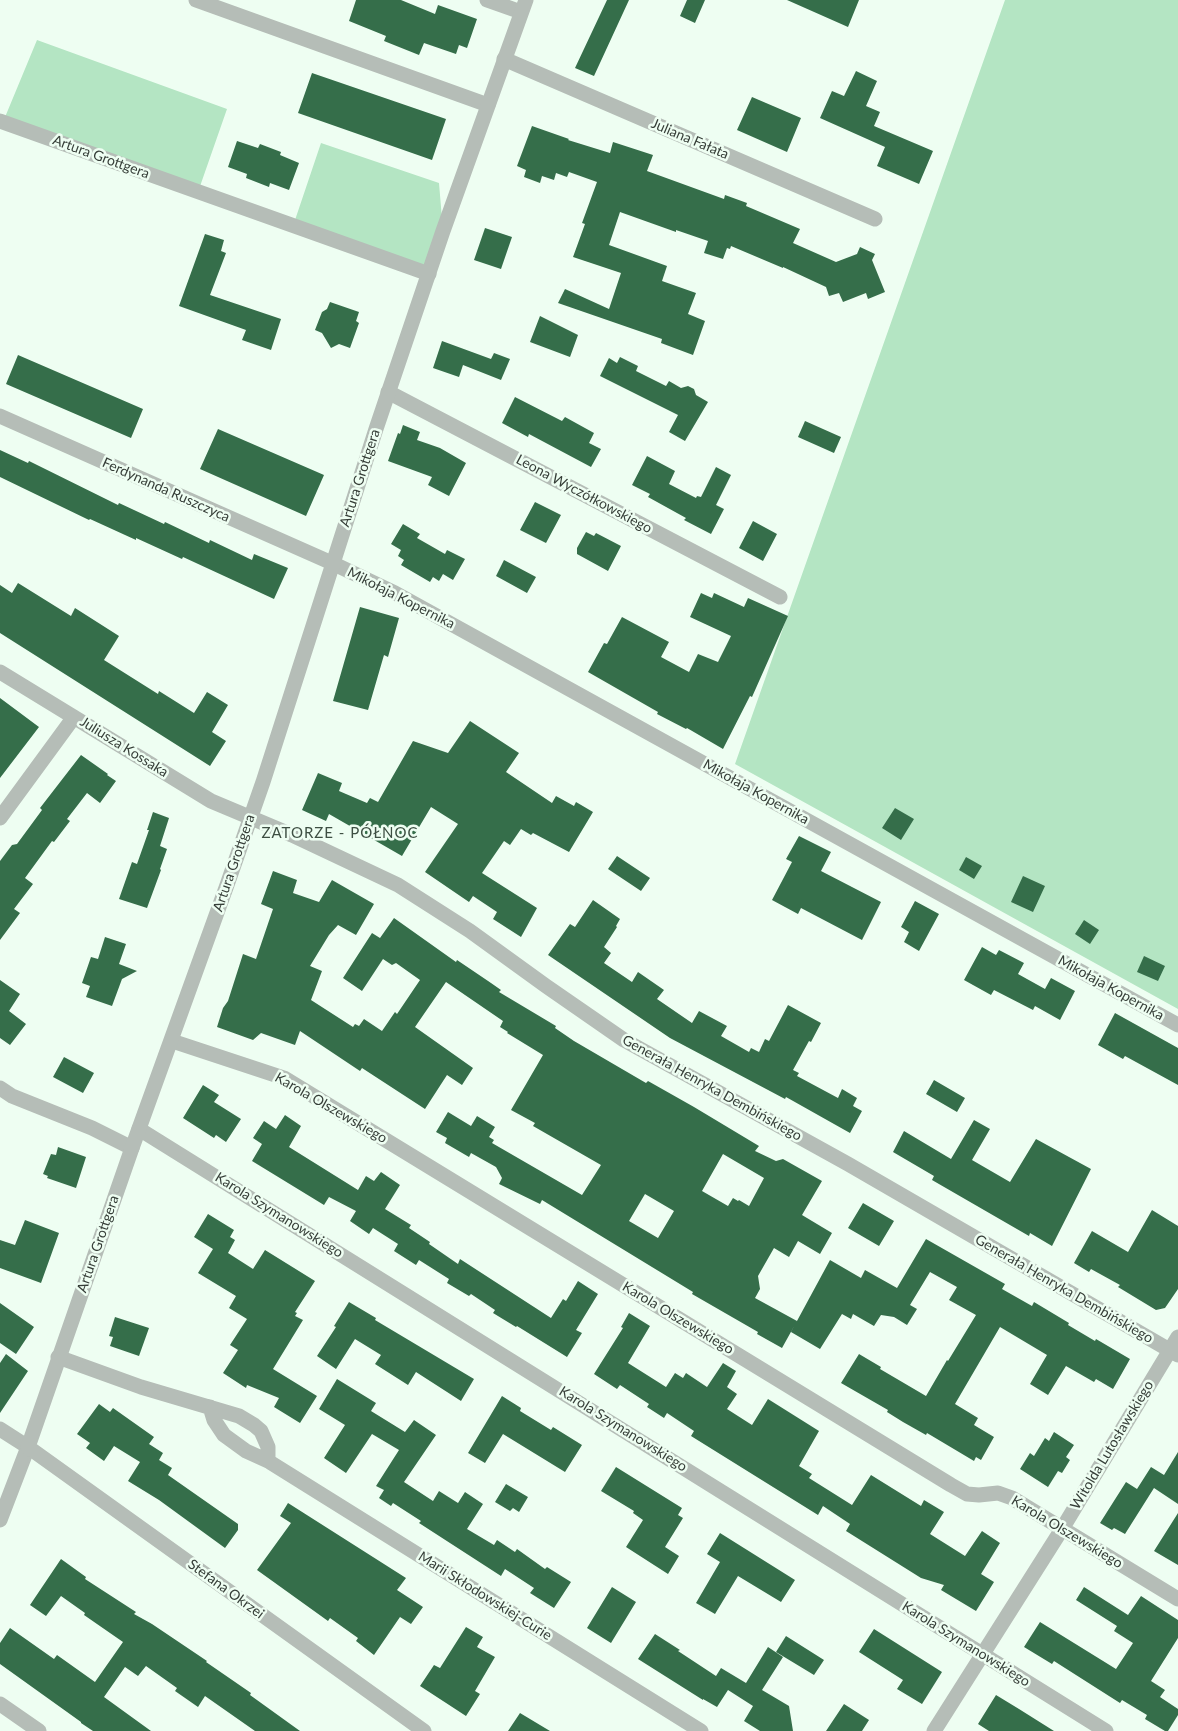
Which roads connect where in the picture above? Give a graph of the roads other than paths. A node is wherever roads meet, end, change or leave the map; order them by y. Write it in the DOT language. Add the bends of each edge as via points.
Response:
graph roads {
  1 [pos="196,0"];
  2 [pos="487,0"];
  3 [pos="524,6"];
  4 [pos="504,59"];
  5 [pos="488,105"];
  6 [pos="0,121"];
  7 [pos="875,219"];
  8 [pos="429,274"];
  9 [pos="388,392"];
  10 [pos="0,416"];
  11 [pos="332,563"];
  12 [pos="780,597"];
  13 [pos="0,672"];
  14 [pos="74,717"];
  15 [pos="0,818"];
  16 [pos="250,818"];
  17 [pos="1178,1025"];
  18 [pos="172,1040"];
  19 [pos="0,1088"];
  20 [pos="139,1129"];
  21 [pos="132,1148"];
  22 [pos="1178,1337"];
  23 [pos="1174,1353"];
  24 [pos="58,1358"];
  25 [pos="210,1406"];
  26 [pos="0,1429"];
  27 [pos="28,1447"];
  28 [pos="268,1461"];
  29 [pos="0,1520"];
  30 [pos="1062,1528"];
  31 [pos="1178,1599"];
  32 [pos="982,1654"];
  33 [pos="0,1704"];
  34 [pos="39,1731"];
  35 [pos="424,1731"];
  36 [pos="701,1731"];
  37 [pos="934,1731"];
  38 [pos="1106,1731"];
  1 -- 5 [label="street"];
  2 -- 3 [label="street, Artura Grottgera"];
  3 -- 4 [label="street, Artura Grottgera"];
  4 -- 5 [label="street, Artura Grottgera"];
  4 -- 7 [label="street, Juliana Fałata"];
  5 -- 8 [label="street, Artura Grottgera"];
  6 -- 8 [label="street, Artura Grottgera"];
  8 -- 9 [label="street, Artura Grottgera"];
  9 -- 11 [label="street, Artura Grottgera"];
  9 -- 12 [label="street, Leona Wyczółkowskiego"];
  10 -- 11 [label="street, Ferdynanda Ruszczyca"];
  11 -- 16 [label="street, Artura Grottgera"];
  11 -- 17 [label="street, Mikołaja Kopernika" via="395,593"];
  13 -- 14 [label="street, Juliusza Kossaka"];
  14 -- 15 [label="street"];
  14 -- 16 [label="street, Juliusza Kossaka" via="211,801"];
  16 -- 18 [label="street, Artura Grottgera"];
  16 -- 23 [label="street, Generała Henryka Dembińskiego" via="398,886 470,931 624,1040 848,1164"];
  18 -- 20 [label="street, Artura Grottgera"];
  18 -- 30 [label="street, Karola Olszewskiego" via="284,1078 951,1485 967,1494 979,1496 998,1492"];
  19 -- 21 [label="street"];
  20 -- 21 [label="street, Artura Grottgera"];
  20 -- 32 [label="street, Karola Szymanowskiego"];
  21 -- 24 [label="street, Artura Grottgera"];
  22 -- 23 [label="street, Witolda Lutosławskiego"];
  23 -- 30 [label="street, Witolda Lutosławskiego"];
  24 -- 25 [label="street" via="141,1387"];
  24 -- 27 [label="street, Artura Grottgera"];
  25 -- 28 [label="street, Marii Skłodowskiej-Curie" via="224,1435 246,1451"];
  25 -- 28 [label="street" via="254,1425 265,1438"];
  26 -- 27 [label="street, Stefana Okrzei"];
  27 -- 29 [label="street, Artura Grottgera"];
  27 -- 35 [label="street, Stefana Okrzei"];
  28 -- 36 [label="street, Marii Skłodowskiej-Curie"];
  30 -- 31 [label="street, Karola Olszewskiego"];
  30 -- 32 [label="street, Witolda Lutosławskiego"];
  32 -- 37 [label="street, Witolda Lutosławskiego"];
  32 -- 38 [label="street, Karola Szymanowskiego"];
  33 -- 34 [label="street"];
}
